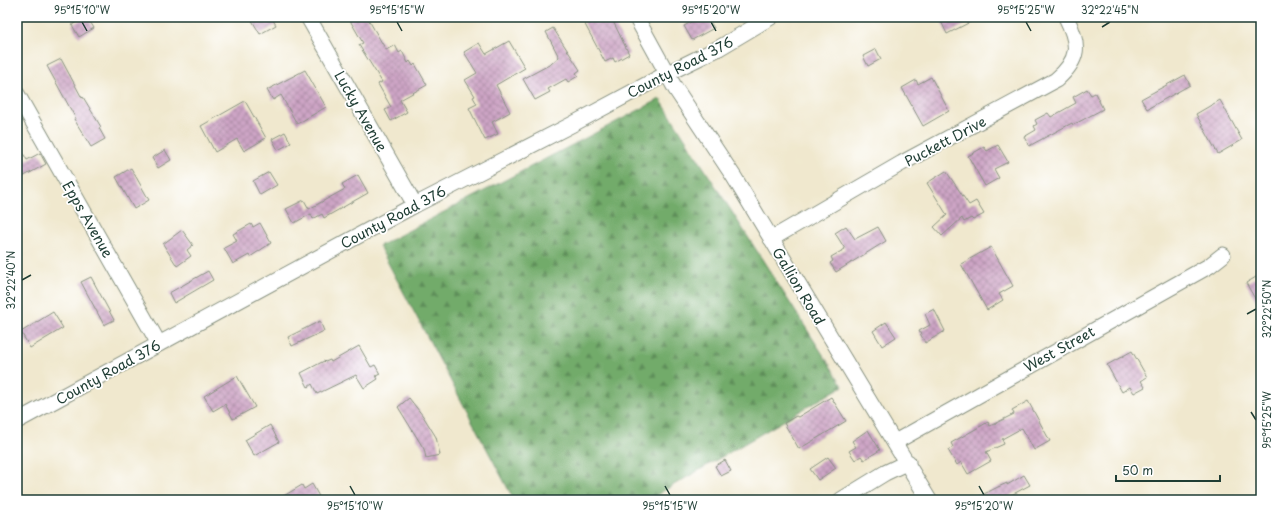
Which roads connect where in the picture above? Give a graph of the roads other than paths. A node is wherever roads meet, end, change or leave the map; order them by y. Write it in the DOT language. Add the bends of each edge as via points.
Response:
graph roads {
  1 [pos="308,17"];
  2 [pos="636,17"];
  3 [pos="770,17"];
  4 [pos="1066,17"];
  5 [pos="668,73"];
  6 [pos="17,94"];
  7 [pos="415,205"];
  8 [pos="771,239"];
  9 [pos="1223,256"];
  10 [pos="159,344"];
  11 [pos="17,421"];
  12 [pos="895,442"];
  13 [pos="908,462"];
  14 [pos="841,500"];
  15 [pos="929,500"];
  1 -- 7 [label="street, Lucky Avenue"];
  2 -- 5 [label="street, Gallion Road"];
  3 -- 5 [label="street, County Road 376" via="720,48"];
  4 -- 8 [label="street, Puckett Drive" via="1074,32 1077,48 1072,64 1056,80 902,163"];
  5 -- 7 [label="street, County Road 376"];
  5 -- 8 [label="street, Gallion Road"];
  6 -- 10 [label="street, Epps Avenue"];
  7 -- 10 [label="street, County Road 376"];
  8 -- 12 [label="street, Gallion Road"];
  9 -- 12 [label="street, West Street"];
  10 -- 11 [label="street, County Road 376"];
  12 -- 13 [label="street, Gallion Road"];
  13 -- 14 [label="street"];
  13 -- 15 [label="street, Gallion Road"];
}
